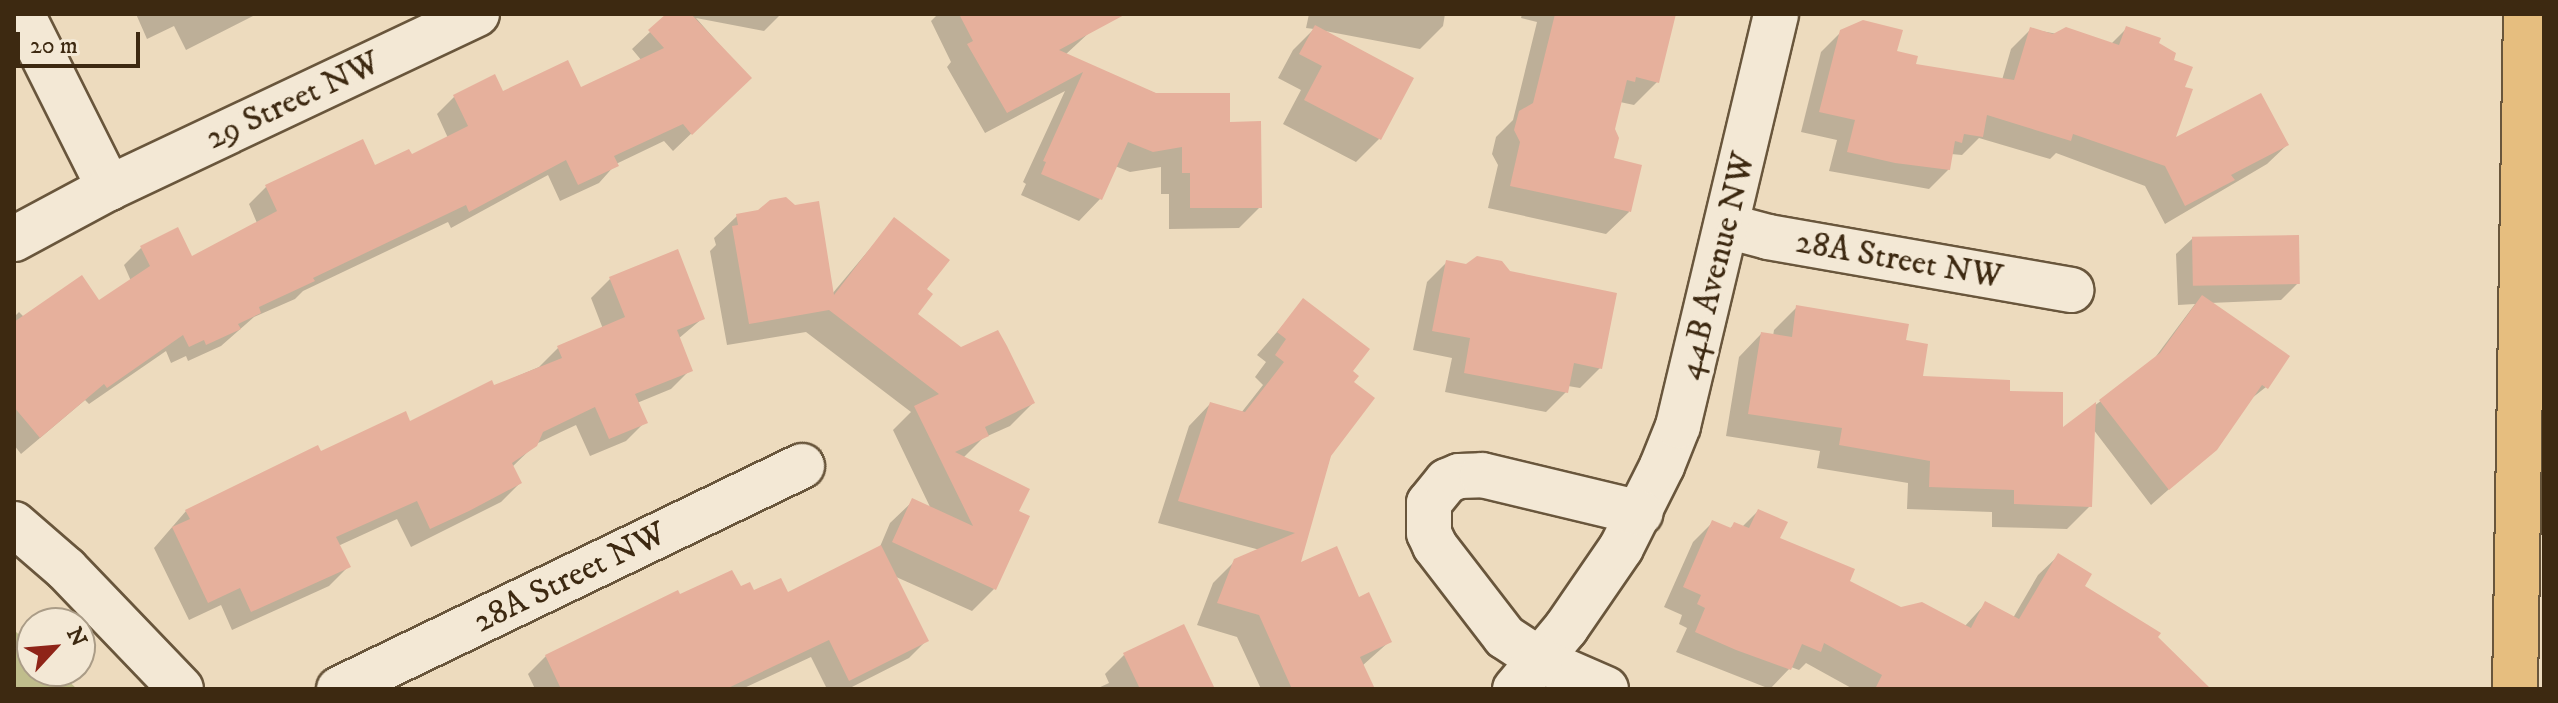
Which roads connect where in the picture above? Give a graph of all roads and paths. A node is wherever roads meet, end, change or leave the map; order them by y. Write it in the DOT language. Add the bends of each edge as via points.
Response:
graph roads {
  1 [pos="22,14"];
  2 [pos="477,14"];
  3 [pos="1776,14"];
  4 [pos="2526,14"];
  5 [pos="109,188"];
  6 [pos="1727,226"];
  7 [pos="14,239"];
  8 [pos="2071,290"];
  9 [pos="802,466"];
  10 [pos="1640,513"];
  11 [pos="14,524"];
  12 [pos="1527,674"];
  13 [pos="181,689"];
  14 [pos="339,689"];
  15 [pos="1606,689"];
  16 [pos="2515,689"];
  1 -- 5 [label="street"];
  2 -- 5 [label="street, 29 Street NW"];
  3 -- 6 [label="street, 44B Avenue NW"];
  4 -- 16 [label="highway"];
  5 -- 7 [label="street, 29 Street NW"];
  6 -- 8 [label="street, 28A Street NW"];
  6 -- 10 [label="street, 44B Avenue NW" via="1678,426"];
  9 -- 14 [label="street, 28A Street NW"];
  10 -- 12 [label="street, 44B Avenue NW" via="1573,618"];
  10 -- 12 [label="street" via="1482,475 1459,476 1435,492 1427,520 1435,546"];
  11 -- 13 [label="street" via="66,569"];
  12 -- 15 [label="street"];
}
